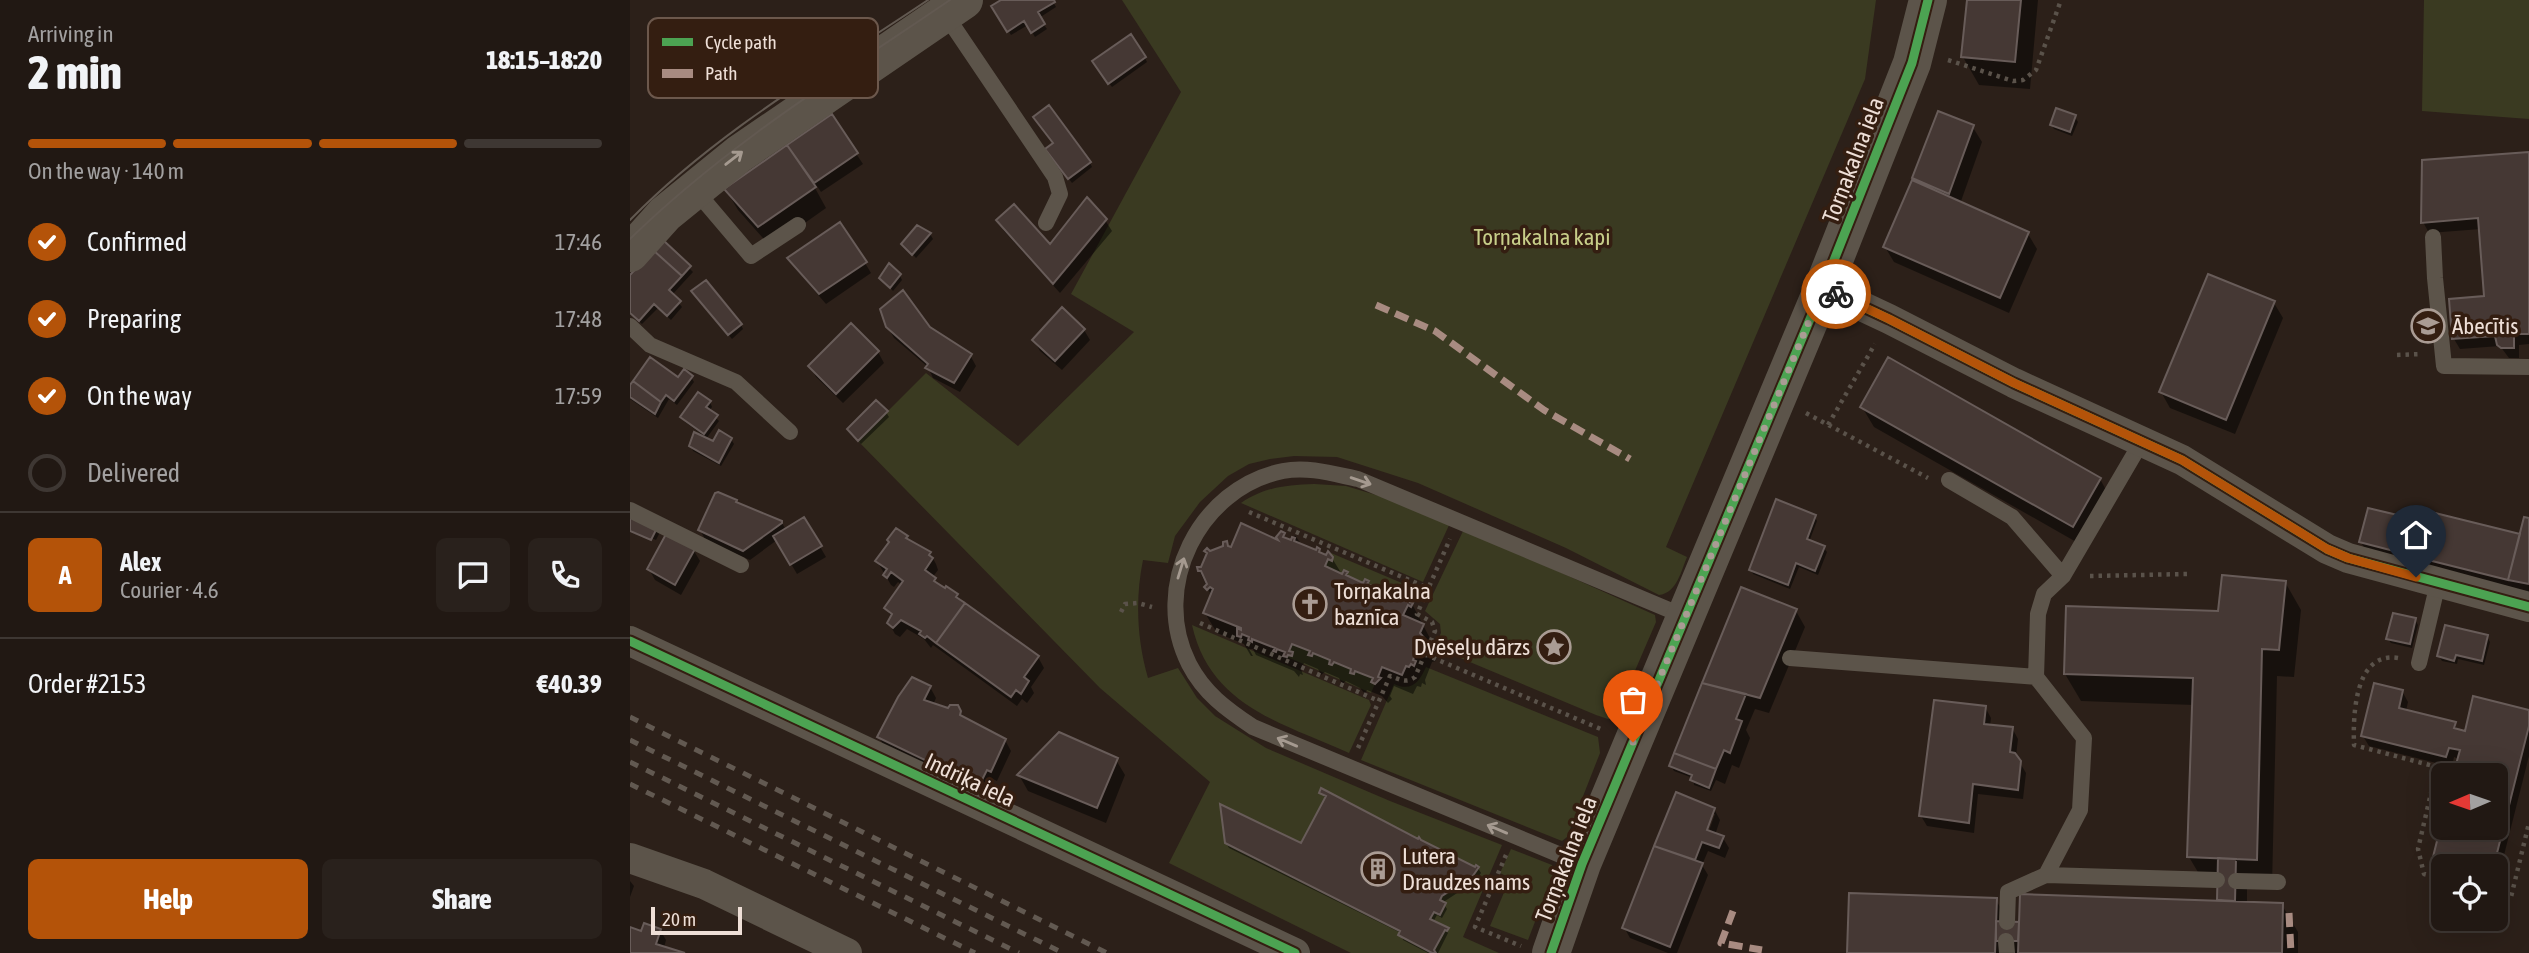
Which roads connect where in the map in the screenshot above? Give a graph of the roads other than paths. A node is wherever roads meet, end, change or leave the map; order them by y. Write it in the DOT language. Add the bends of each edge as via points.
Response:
graph roads {
  1 [pos="1928,0"];
  2 [pos="954,7"];
  3 [pos="878,59"];
  4 [pos="821,98"];
  5 [pos="695,190"];
  6 [pos="1046,223"];
  7 [pos="798,225"];
  8 [pos="2433,237"];
  9 [pos="630,253"];
  10 [pos="1823,288"];
  11 [pos="630,326"];
  12 [pos="2529,367"];
  13 [pos="790,432"];
  14 [pos="2143,441"];
  15 [pos="1949,480"];
  16 [pos="630,510"];
  17 [pos="741,565"];
  18 [pos="2063,576"];
  19 [pos="2438,583"];
  20 [pos="2529,607"];
  21 [pos="1686,617"];
  22 [pos="630,640"];
  23 [pos="1790,658"];
  24 [pos="2419,663"];
  25 [pos="2036,677"];
  26 [pos="630,858"];
  27 [pos="1582,864"];
  28 [pos="2046,875"];
  29 [pos="2217,880"];
  30 [pos="2236,881"];
  31 [pos="2278,882"];
  32 [pos="2007,922"];
  33 [pos="1541,951"];
  34 [pos="847,953"];
  35 [pos="1295,953"];
  1 -- 10 [label="street, Torņakalna iela" via="1912,63"];
  3 -- 2 [label="street, one-way"];
  2 -- 6 [label="lane" via="1055,177 1060,194"];
  5 -- 4 [label="street, one-way"];
  5 -- 7 [label="lane" via="751,256"];
  5 -- 9 [label="street" via="665,214"];
  8 -- 12 [label="lane" via="2444,366"];
  10 -- 14 [label="street"];
  10 -- 21 [label="street, Torņakalna iela"];
  11 -- 13 [label="lane" via="650,345 736,382"];
  14 -- 18 [label="lane"];
  14 -- 19 [label="street" via="2327,549"];
  15 -- 18 [label="lane" via="2012,517"];
  16 -- 17 [label="lane"];
  18 -- 25 [label="lane" via="2044,594 2038,614"];
  19 -- 20 [label="street"];
  19 -- 24 [label="lane"];
  21 -- 27 [label="street, Torņakalna iela"];
  27 -- 21 [label="lane, one-way" via="1252,727 1223,708 1189,663 1176,628 1178,572 1188,548 1221,501 1259,478 1285,471 1320,471 1358,479"];
  22 -- 35 [label="street, Indriķa iela"];
  23 -- 25 [label="lane"];
  25 -- 28 [label="lane" via="2084,738 2080,810"];
  26 -- 34 [label="street" via="704,884"];
  27 -- 33 [label="street, Torņakalna iela"];
  28 -- 29 [label="lane"];
  28 -- 32 [label="lane" via="2008,892"];
  30 -- 31 [label="lane"];
}
